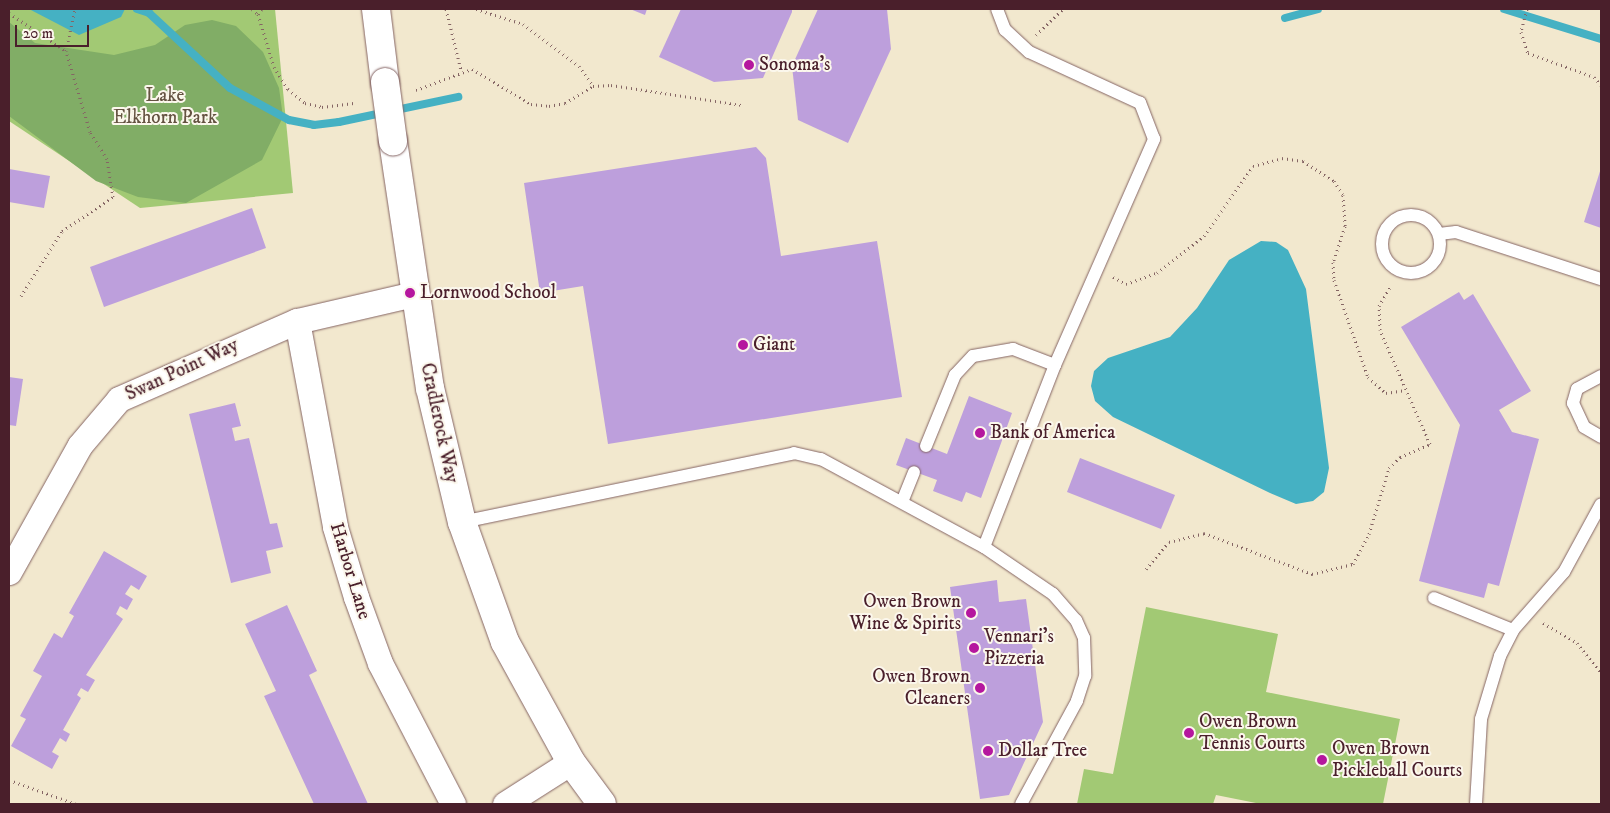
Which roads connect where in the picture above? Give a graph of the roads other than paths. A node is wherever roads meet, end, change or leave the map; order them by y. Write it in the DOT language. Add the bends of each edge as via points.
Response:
graph roads {
  1 [pos="376,9"];
  2 [pos="997,9"];
  3 [pos="1440,234"];
  4 [pos="1601,279"];
  5 [pos="414,294"];
  6 [pos="297,321"];
  7 [pos="1055,365"];
  8 [pos="1601,376"];
  9 [pos="1601,437"];
  10 [pos="926,446"];
  11 [pos="914,472"];
  12 [pos="902,502"];
  13 [pos="1601,504"];
  14 [pos="462,522"];
  15 [pos="984,547"];
  16 [pos="9,572"];
  17 [pos="1434,598"];
  18 [pos="1512,630"];
  19 [pos="571,762"];
  20 [pos="453,804"];
  21 [pos="505,804"];
  22 [pos="602,804"];
  23 [pos="1021,804"];
  24 [pos="1476,804"];
  1 -- 5 [label="street, Cradlerock Way, bridge"];
  2 -- 7 [label="lane" via="1005,30 1029,52 1140,103 1153,128 1154,139"];
  3 -- 3 [label="lane" via="1419,215 1407,214 1393,220 1384,232 1383,254 1399,271 1425,271 1438,256"];
  3 -- 4 [label="lane" via="1456,232"];
  5 -- 6 [label="street, Swan Point Way"];
  5 -- 14 [label="street, Cradlerock Way" via="430,388"];
  6 -- 16 [label="street, Swan Point Way" via="119,399 80,445"];
  6 -- 20 [label="street, Harbor Lane" via="335,527 356,597 380,663"];
  7 -- 10 [label="lane" via="1013,349 974,356 955,375"];
  7 -- 15 [label="lane"];
  8 -- 9 [label="lane" via="1577,389 1573,403 1584,427"];
  11 -- 12 [label="lane"];
  12 -- 14 [label="lane" via="821,459 794,453"];
  12 -- 15 [label="lane"];
  13 -- 18 [label="lane" via="1564,572"];
  14 -- 19 [label="street, Cradlerock Way" via="505,642"];
  15 -- 23 [label="lane" via="1067,605 1084,638 1085,676 1077,701"];
  17 -- 18 [label="lane"];
  18 -- 24 [label="lane" via="1487,686 1476,760"];
  19 -- 21 [label="street"];
  19 -- 22 [label="street, Cradlerock Way"];
}
